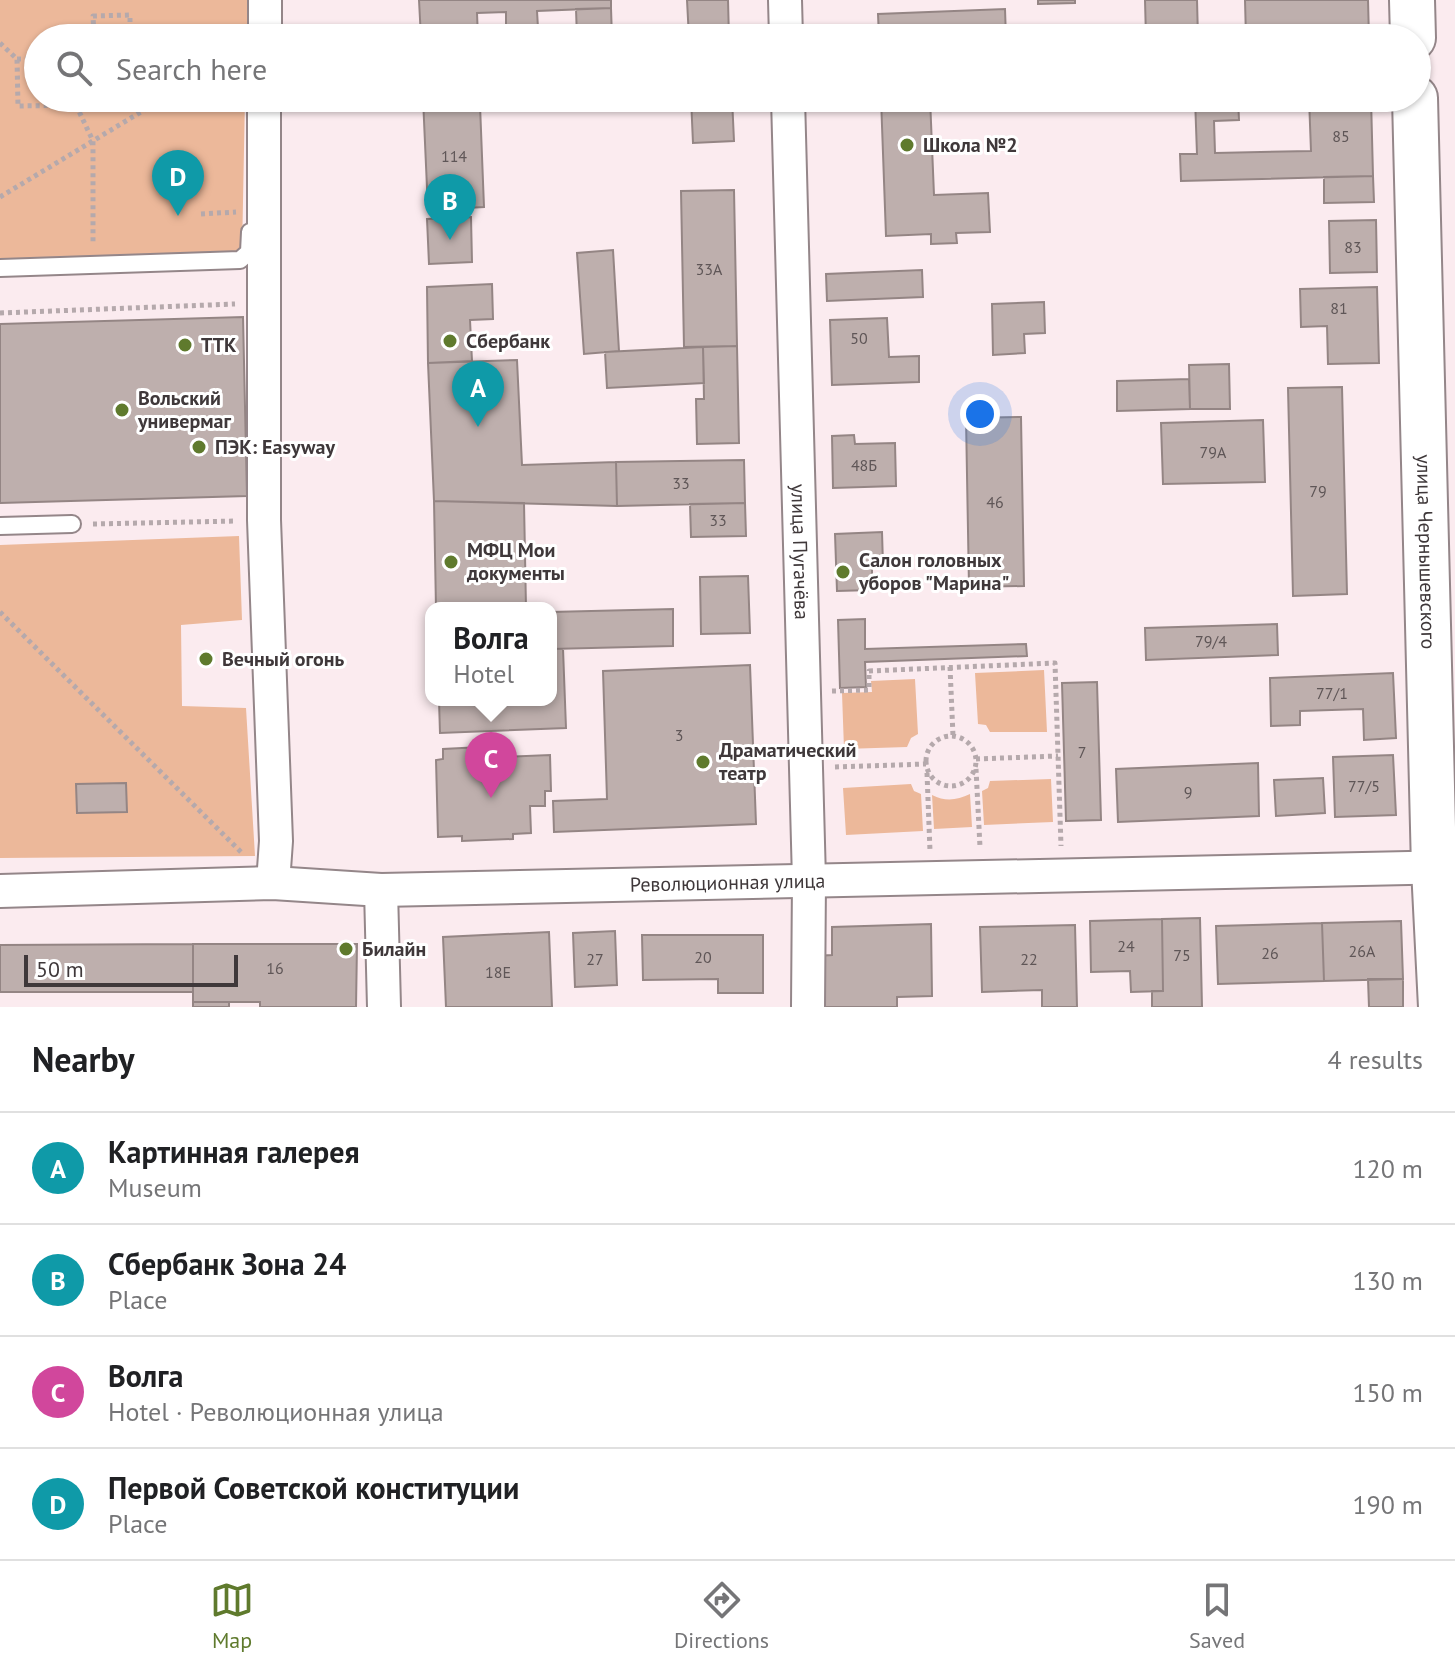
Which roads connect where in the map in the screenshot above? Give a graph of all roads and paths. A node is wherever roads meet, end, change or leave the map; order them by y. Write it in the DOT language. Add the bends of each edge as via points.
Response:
graph roads {
  1 [pos="252,0"];
  2 [pos="265,0"];
  3 [pos="785,0"];
  4 [pos="1412,0"];
  5 [pos="93,24"];
  6 [pos="130,24"];
  7 [pos="252,24"];
  8 [pos="265,24"];
  9 [pos="786,24"];
  10 [pos="1413,24"];
  11 [pos="0,43"];
  12 [pos="17,59"];
  13 [pos="24,59"];
  14 [pos="24,106"];
  15 [pos="80,112"];
  16 [pos="141,112"];
  17 [pos="251,112"];
  18 [pos="264,112"];
  19 [pos="788,112"];
  20 [pos="1416,112"];
  21 [pos="93,141"];
  22 [pos="0,197"];
  23 [pos="93,265"];
  24 [pos="0,268"];
  25 [pos="263,303"];
  26 [pos="0,313"];
  27 [pos="264,520"];
  28 [pos="72,524"];
  29 [pos="0,526"];
  30 [pos="0,612"];
  31 [pos="950,667"];
  32 [pos="804,693"];
  33 [pos="953,736"];
  34 [pos="1058,756"];
  35 [pos="976,762"];
  36 [pos="926,766"];
  37 [pos="806,768"];
  38 [pos="1445,867"];
  39 [pos="1062,875"];
  40 [pos="982,876"];
  41 [pos="931,878"];
  42 [pos="809,880"];
  43 [pos="273,883"];
  44 [pos="381,890"];
  45 [pos="0,891"];
  46 [pos="384,1007"];
  47 [pos="808,1007"];
  48 [pos="1441,1007"];
  1 -- 7 [label="lane"];
  2 -- 8 [label="street"];
  3 -- 9 [label="street"];
  4 -- 10 [label="street"];
  5 -- 6 [label="path" via="93,16 130,15"];
  11 -- 12 [label="path"];
  12 -- 13 [label="path"];
  12 -- 14 [label="path" via="18,106"];
  15 -- 21 [label="path"];
  16 -- 21 [label="path"];
  17 -- 23 [label="lane" via="249,252 240,260"];
  18 -- 25 [label="street"];
  19 -- 32 [label="street, улица Пугачёва"];
  20 -- 38 [label="street, улица Чернышевского"];
  21 -- 22 [label="path"];
  21 -- 23 [label="path"];
  23 -- 24 [label="lane"];
  25 -- 26 [label="path"];
  25 -- 27 [label="street"];
  27 -- 28 [label="path"];
  27 -- 43 [label="street" via="276,841"];
  28 -- 29 [label="lane"];
  30 -- 43 [label="path"];
  31 -- 32 [label="path" via="869,671 869,690"];
  31 -- 33 [label="path"];
  31 -- 34 [label="path" via="1055,663"];
  32 -- 37 [label="street, улица Пугачёва"];
  33 -- 35 [label="path" via="968,742"];
  33 -- 36 [label="path" via="931,744"];
  34 -- 35 [label="path"];
  34 -- 39 [label="path"];
  35 -- 36 [label="path" via="968,779 953,786 937,781"];
  35 -- 40 [label="path"];
  36 -- 37 [label="path"];
  36 -- 41 [label="path"];
  37 -- 42 [label="street, улица Пугачёва"];
  38 -- 39 [label="street, Революционная улица"];
  38 -- 48 [label="street, улица Чернышевского"];
  39 -- 40 [label="street, Революционная улица"];
  40 -- 41 [label="street, Революционная улица"];
  41 -- 42 [label="street, Революционная улица"];
  42 -- 44 [label="street, Революционная улица"];
  42 -- 47 [label="street, улица Пугачёва"];
  43 -- 44 [label="street, Революционная улица"];
  43 -- 45 [label="street, Революционная улица"];
  44 -- 46 [label="street"];
}
